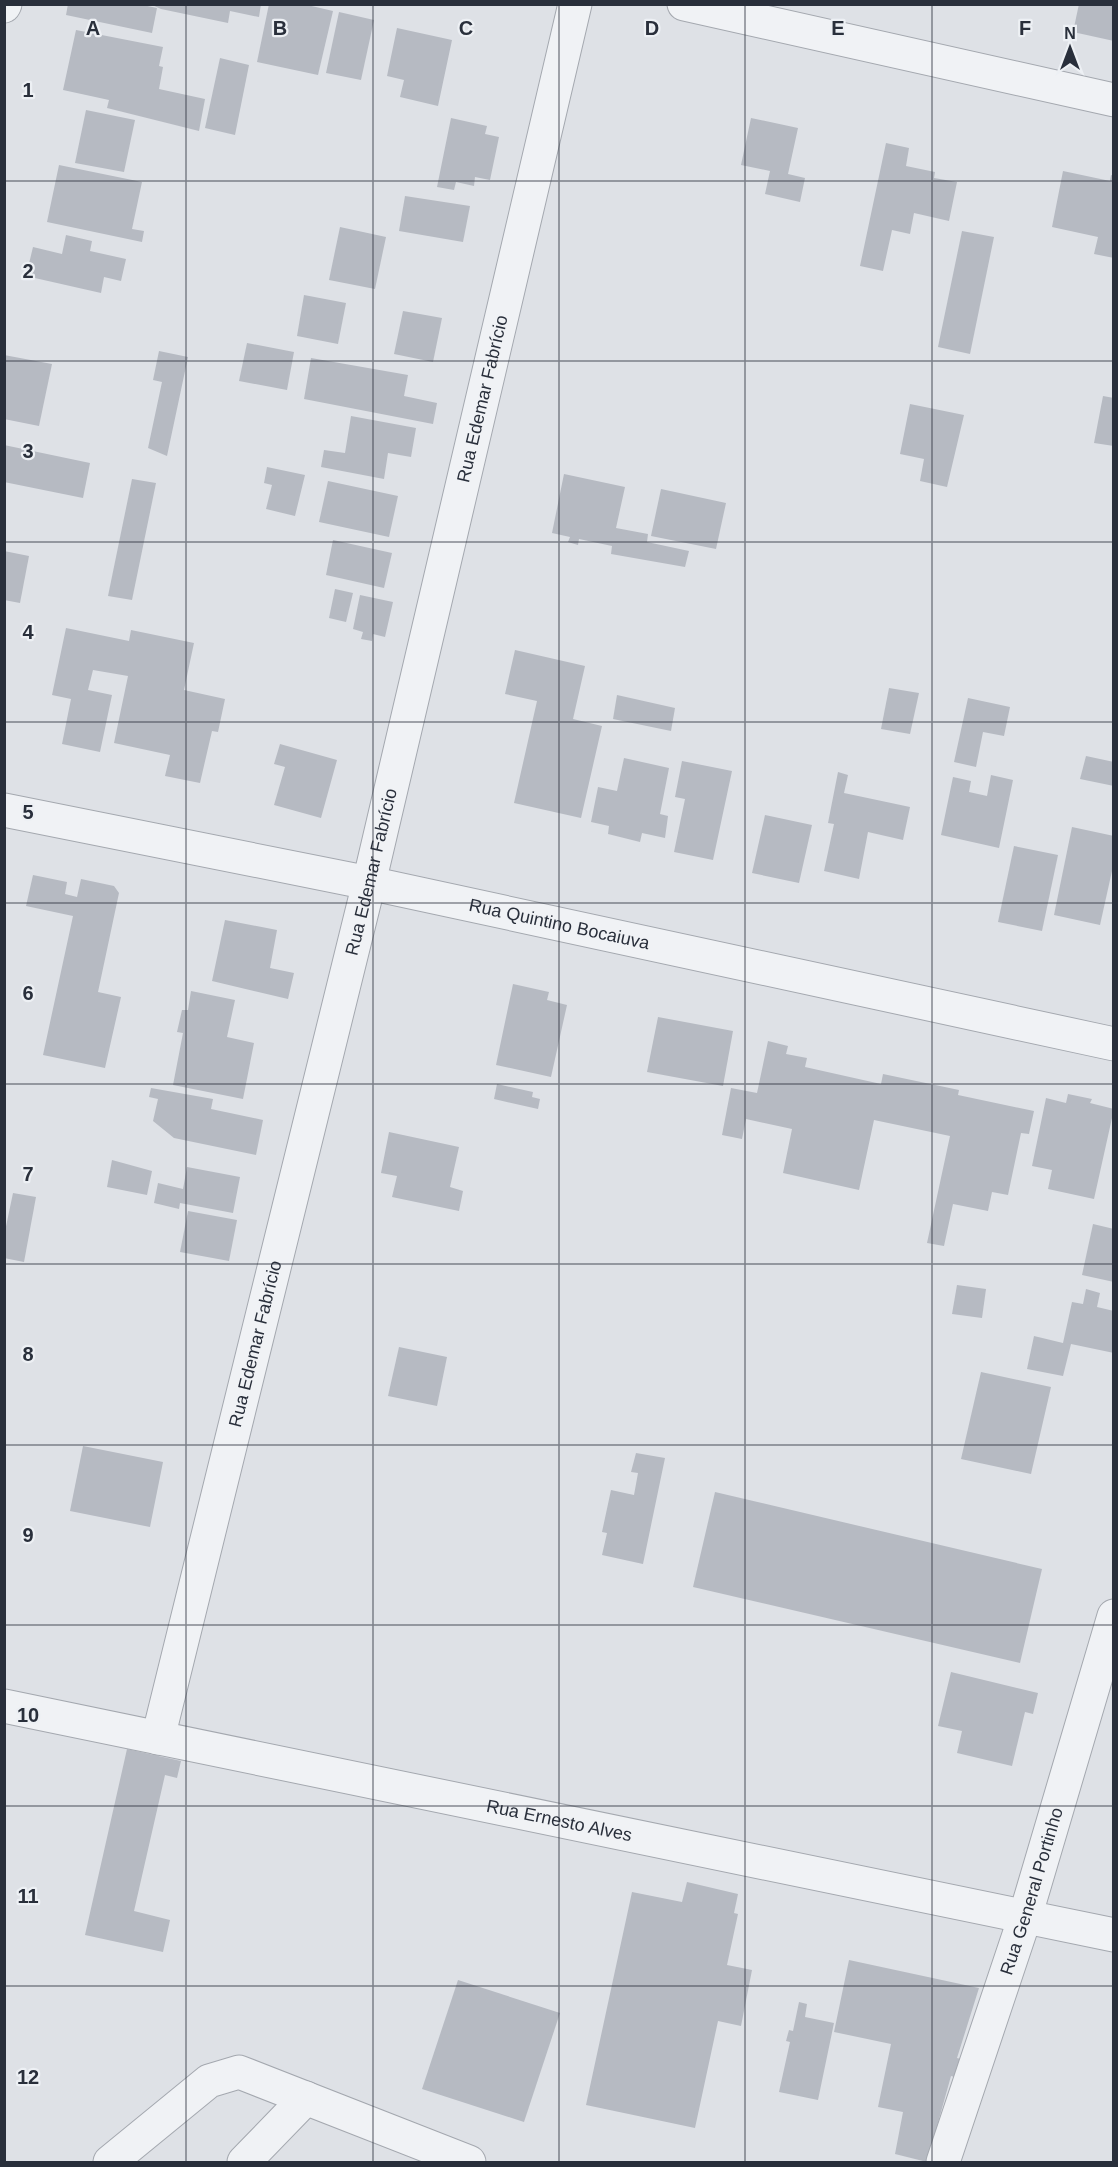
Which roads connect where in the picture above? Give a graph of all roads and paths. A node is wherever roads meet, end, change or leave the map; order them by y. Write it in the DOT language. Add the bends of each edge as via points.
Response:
graph roads {
  1 [pos="575,4"];
  2 [pos="684,4"];
  3 [pos="1113,100"];
  4 [pos="4,810"];
  5 [pos="369,883"];
  6 [pos="1113,1044"];
  7 [pos="1113,1616"];
  8 [pos="4,1706"];
  9 [pos="158,1737"];
  10 [pos="1025,1917"];
  11 [pos="1113,1935"];
  12 [pos="306,2098"];
  13 [pos="110,2163"];
  14 [pos="244,2163"];
  15 [pos="469,2163"];
  16 [pos="943,2163"];
  1 -- 5 [label="street, Rua Edemar Fabrício"];
  2 -- 3 [label="street"];
  4 -- 5 [label="street, Rua Quintino Bocaiuva"];
  5 -- 6 [label="street, Rua Quintino Bocaiuva"];
  5 -- 9 [label="street, Rua Edemar Fabrício"];
  7 -- 10 [label="street, Rua General Portinho"];
  8 -- 9 [label="street, Rua Ernesto Alves"];
  9 -- 10 [label="street, Rua Ernesto Alves"];
  10 -- 11 [label="street, Rua Ernesto Alves"];
  10 -- 16 [label="street, Rua General Portinho"];
  12 -- 13 [label="street" via="239,2072 209,2081"];
  12 -- 14 [label="street"];
  12 -- 15 [label="street"];
}
